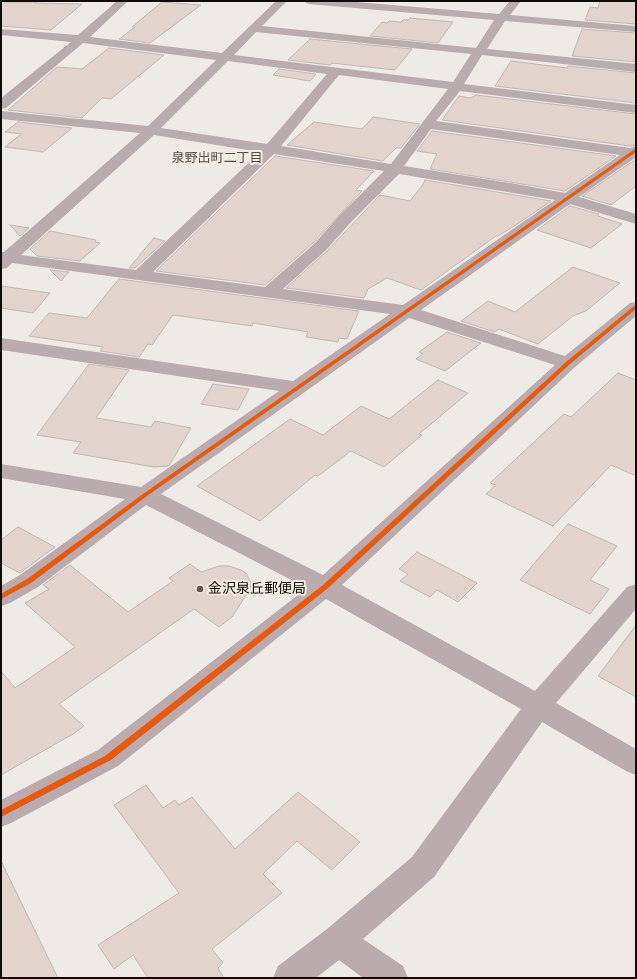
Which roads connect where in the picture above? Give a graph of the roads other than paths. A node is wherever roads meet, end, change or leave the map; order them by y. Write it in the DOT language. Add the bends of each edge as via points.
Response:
graph roads {
  1 [pos="124,1"];
  2 [pos="282,1"];
  3 [pos="308,1"];
  4 [pos="516,1"];
  5 [pos="501,18"];
  6 [pos="253,28"];
  7 [pos="636,29"];
  8 [pos="1,32"];
  9 [pos="81,39"];
  10 [pos="478,52"];
  11 [pos="226,57"];
  12 [pos="636,68"];
  13 [pos="336,71"];
  14 [pos="456,87"];
  15 [pos="1,105"];
  16 [pos="636,109"];
  17 [pos="8,115"];
  18 [pos="427,124"];
  19 [pos="1,128"];
  20 [pos="151,130"];
  21 [pos="271,149"];
  22 [pos="634,151"];
  23 [pos="395,169"];
  24 [pos="567,198"];
  25 [pos="636,219"];
  26 [pos="3,260"];
  27 [pos="139,276"];
  28 [pos="268,293"];
  29 [pos="636,307"];
  30 [pos="408,311"];
  31 [pos="1,344"];
  32 [pos="568,364"];
  33 [pos="298,388"];
  34 [pos="1,471"];
  35 [pos="145,495"];
  36 [pos="325,587"];
  37 [pos="636,593"];
  38 [pos="1,597"];
  39 [pos="538,706"];
  40 [pos="636,763"];
  41 [pos="1,814"];
  42 [pos="338,940"];
  43 [pos="290,978"];
  44 [pos="391,978"];
  1 -- 9 [label="street"];
  2 -- 6 [label="street"];
  3 -- 5 [label="street"];
  4 -- 5 [label="street"];
  5 -- 7 [label="street"];
  5 -- 10 [label="street"];
  6 -- 10 [label="street"];
  6 -- 11 [label="street"];
  8 -- 9 [label="street"];
  9 -- 11 [label="street"];
  9 -- 15 [label="street"];
  10 -- 12 [label="street"];
  10 -- 14 [label="street"];
  11 -- 13 [label="street"];
  11 -- 20 [label="street"];
  13 -- 14 [label="street"];
  13 -- 21 [label="street"];
  14 -- 16 [label="street"];
  14 -- 18 [label="street"];
  17 -- 19 [label="street"];
  17 -- 20 [label="street"];
  18 -- 22 [label="street"];
  18 -- 23 [label="street"];
  20 -- 21 [label="street"];
  20 -- 26 [label="street"];
  21 -- 23 [label="street"];
  21 -- 27 [label="street"];
  22 -- 24 [label="street"];
  23 -- 24 [label="street"];
  23 -- 28 [label="street" via="320,247"];
  24 -- 25 [label="street"];
  24 -- 30 [label="street"];
  26 -- 27 [label="street"];
  27 -- 28 [label="street"];
  28 -- 30 [label="street"];
  29 -- 32 [label="street"];
  30 -- 32 [label="street"];
  30 -- 33 [label="street"];
  31 -- 33 [label="street"];
  32 -- 36 [label="street"];
  33 -- 35 [label="street"];
  34 -- 35 [label="street"];
  35 -- 36 [label="street"];
  35 -- 38 [label="street" via="29,581"];
  36 -- 39 [label="street"];
  36 -- 41 [label="street" via="108,758"];
  37 -- 39 [label="street"];
  39 -- 40 [label="street"];
  39 -- 42 [label="street" via="423,867"];
  42 -- 43 [label="street"];
  42 -- 44 [label="street"];
}
